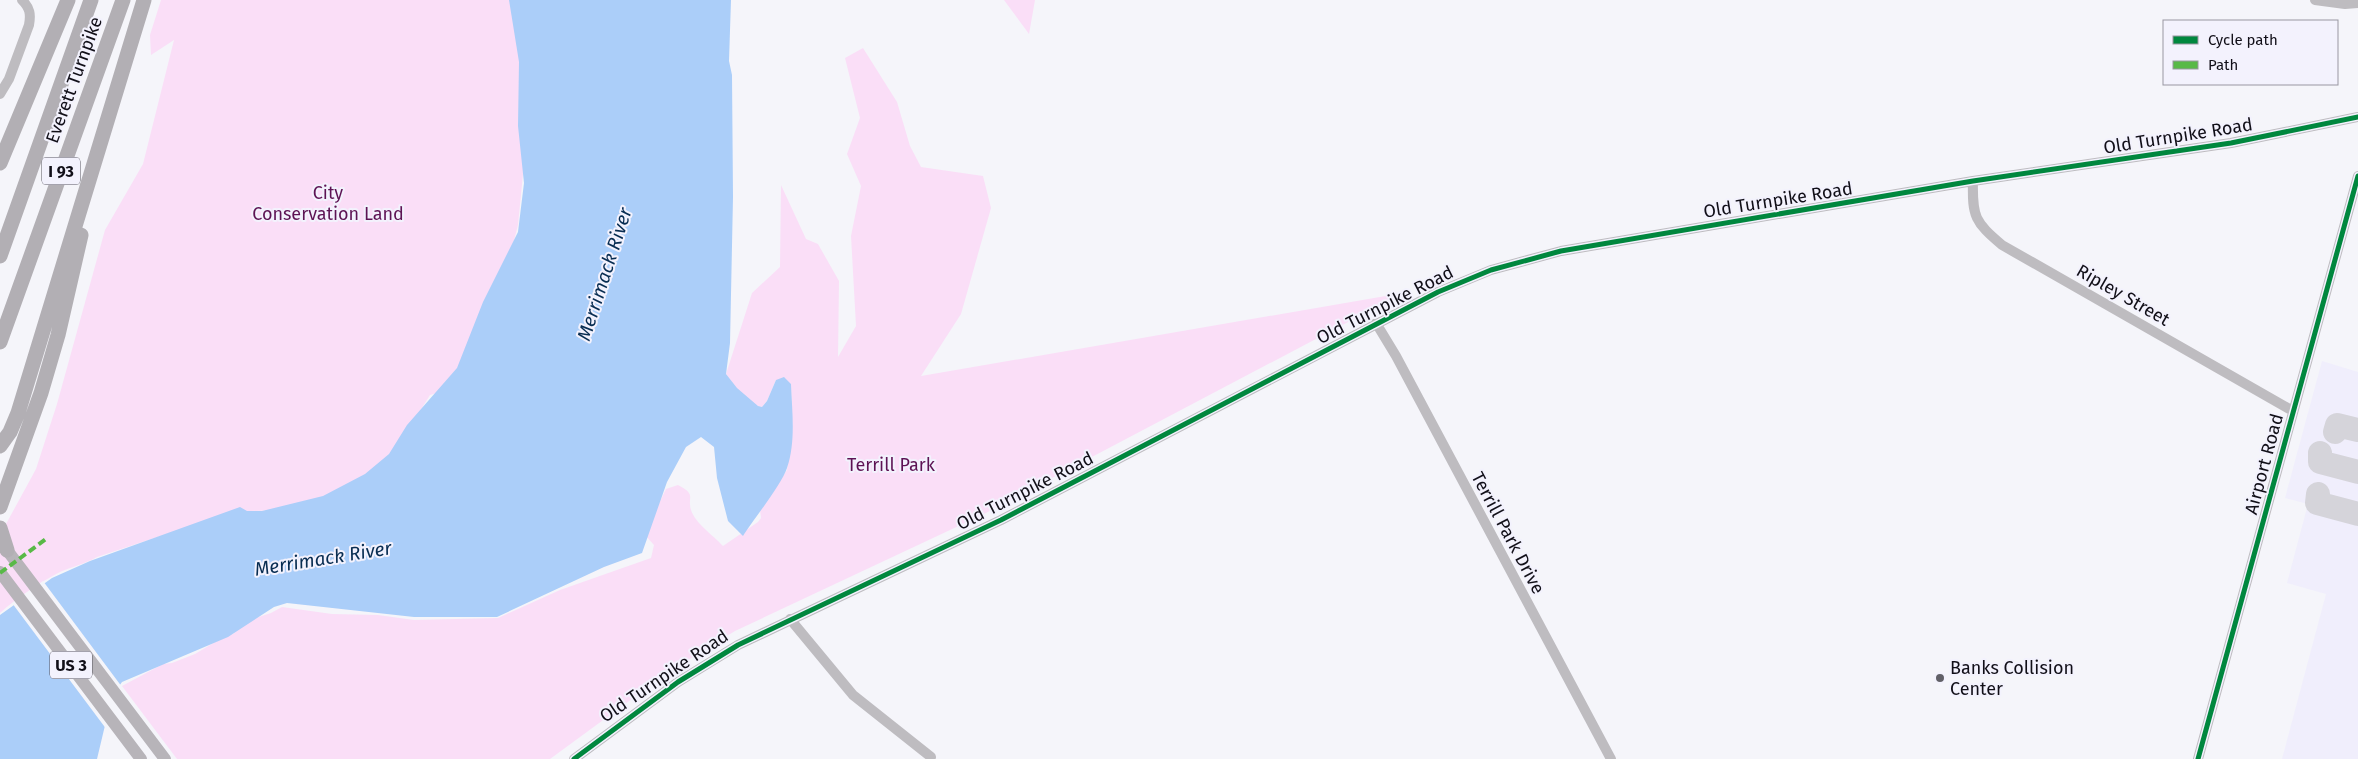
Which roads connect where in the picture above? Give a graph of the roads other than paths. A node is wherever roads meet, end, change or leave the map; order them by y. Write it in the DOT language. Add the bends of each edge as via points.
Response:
graph roads {
  1 [pos="22,0"];
  2 [pos="68,0"];
  3 [pos="91,0"];
  4 [pos="123,0"];
  5 [pos="144,0"];
  6 [pos="2315,0"];
  7 [pos="2358,3"];
  8 [pos="0,94"];
  9 [pos="21,111"];
  10 [pos="108,116"];
  11 [pos="2358,117"];
  12 [pos="0,151"];
  13 [pos="0,163"];
  14 [pos="2358,176"];
  15 [pos="1973,181"];
  16 [pos="0,256"];
  17 [pos="1376,323"];
  18 [pos="0,342"];
  19 [pos="2293,411"];
  20 [pos="0,446"];
  21 [pos="0,507"];
  22 [pos="0,528"];
  23 [pos="3,545"];
  24 [pos="0,572"];
  25 [pos="790,619"];
  26 [pos="931,757"];
  27 [pos="141,759"];
  28 [pos="165,759"];
  29 [pos="574,759"];
  30 [pos="1611,759"];
  31 [pos="2198,759"];
  1 -- 8 [label="street" via="29,8 30,25"];
  2 -- 9 [label="highway"];
  3 -- 16 [label="highway, Everett Turnpike / I 93"];
  4 -- 18 [label="highway, Everett Turnpike / I 93"];
  5 -- 10 [label="highway"];
  6 -- 7 [label="street"];
  9 -- 12 [label="highway"];
  9 -- 13 [label="highway"];
  10 -- 20 [label="highway" via="18,413"];
  10 -- 21 [label="highway" via="58,335"];
  11 -- 15 [label="street, Old Turnpike Road" via="2231,143"];
  14 -- 19 [label="street, Airport Road"];
  15 -- 17 [label="street, Old Turnpike Road" via="1561,251 1468,278"];
  15 -- 19 [label="street, Ripley Street" via="1975,216 2002,245"];
  17 -- 25 [label="street, Old Turnpike Road" via="1002,520"];
  17 -- 30 [label="street, Terrill Park Drive"];
  19 -- 31 [label="street, Airport Road"];
  22 -- 23 [label="highway"];
  23 -- 28 [label="main road, US 3"];
  24 -- 27 [label="main road, US 3"];
  25 -- 26 [label="street" via="853,695"];
  25 -- 29 [label="street, Old Turnpike Road" via="738,644 678,682"];
}
